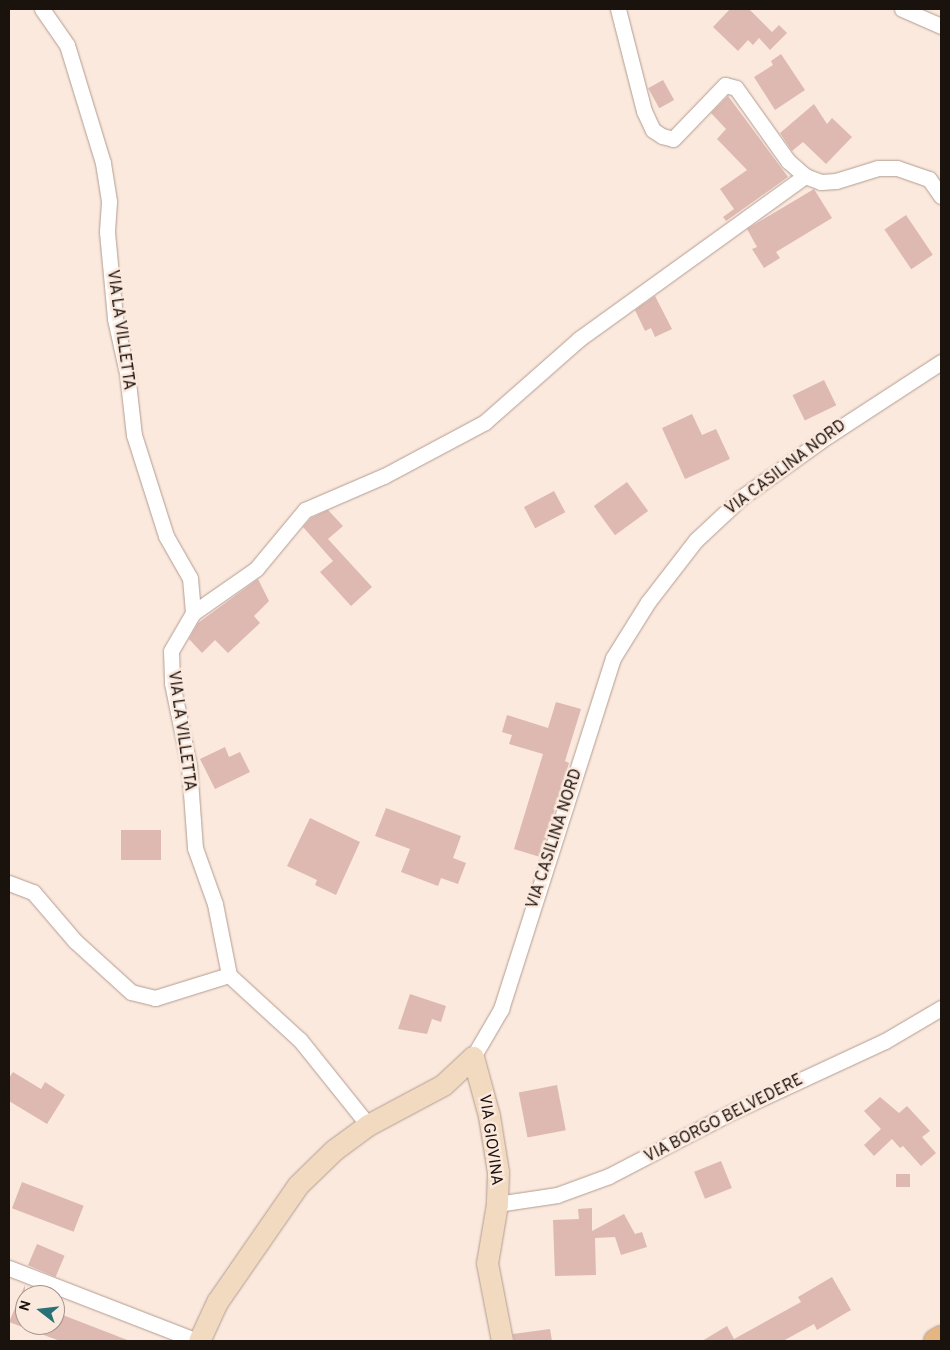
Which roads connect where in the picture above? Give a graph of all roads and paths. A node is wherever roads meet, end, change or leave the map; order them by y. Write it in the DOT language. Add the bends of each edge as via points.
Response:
graph roads {
  1 [pos="42,9"];
  2 [pos="618,9"];
  3 [pos="902,9"];
  4 [pos="941,26"];
  5 [pos="805,176"];
  6 [pos="941,196"];
  7 [pos="941,362"];
  8 [pos="193,612"];
  9 [pos="9,883"];
  10 [pos="229,975"];
  11 [pos="941,1008"];
  12 [pos="473,1057"];
  13 [pos="368,1125"];
  14 [pos="497,1204"];
  15 [pos="9,1268"];
  16 [pos="941,1338"];
  17 [pos="198,1341"];
  18 [pos="502,1341"];
  19 [pos="936,1341"];
  1 -- 8 [label="street, VIA LA VILLETTA" via="67,45 103,163 109,202 107,232 115,319 127,373 134,436 166,536 190,578"];
  2 -- 5 [label="street" via="644,111 653,130 674,139 715,93 725,85 736,88 788,161"];
  3 -- 4 [label="street"];
  5 -- 6 [label="street" via="821,182 836,181 878,168 897,168 929,179"];
  5 -- 8 [label="street" via="579,339 485,422 384,476 306,510 256,569"];
  7 -- 12 [label="street, VIA CASILINA NORD" via="742,497 696,540 648,602 613,658 501,1009"];
  8 -- 10 [label="street, VIA LA VILLETTA" via="171,651 172,683 189,766 195,848 215,904"];
  9 -- 10 [label="street" via="33,892 74,941 131,992 156,998"];
  10 -- 13 [label="street" via="300,1040"];
  11 -- 14 [label="street, VIA BORGO BELVEDERE" via="894,1037 734,1111 609,1176 558,1195"];
  12 -- 13 [label="street, VIA CASILINA NORD" via="443,1085"];
  12 -- 14 [label="street, VIA GIOVINA" via="492,1128 498,1180"];
  13 -- 17 [label="street, VIA CASILINA NORD" via="334,1150 298,1185 216,1302"];
  14 -- 18 [label="street, VIA GIOVINA" via="487,1264"];
  15 -- 17 [label="street"];
  16 -- 19 [label="main road"];
}
